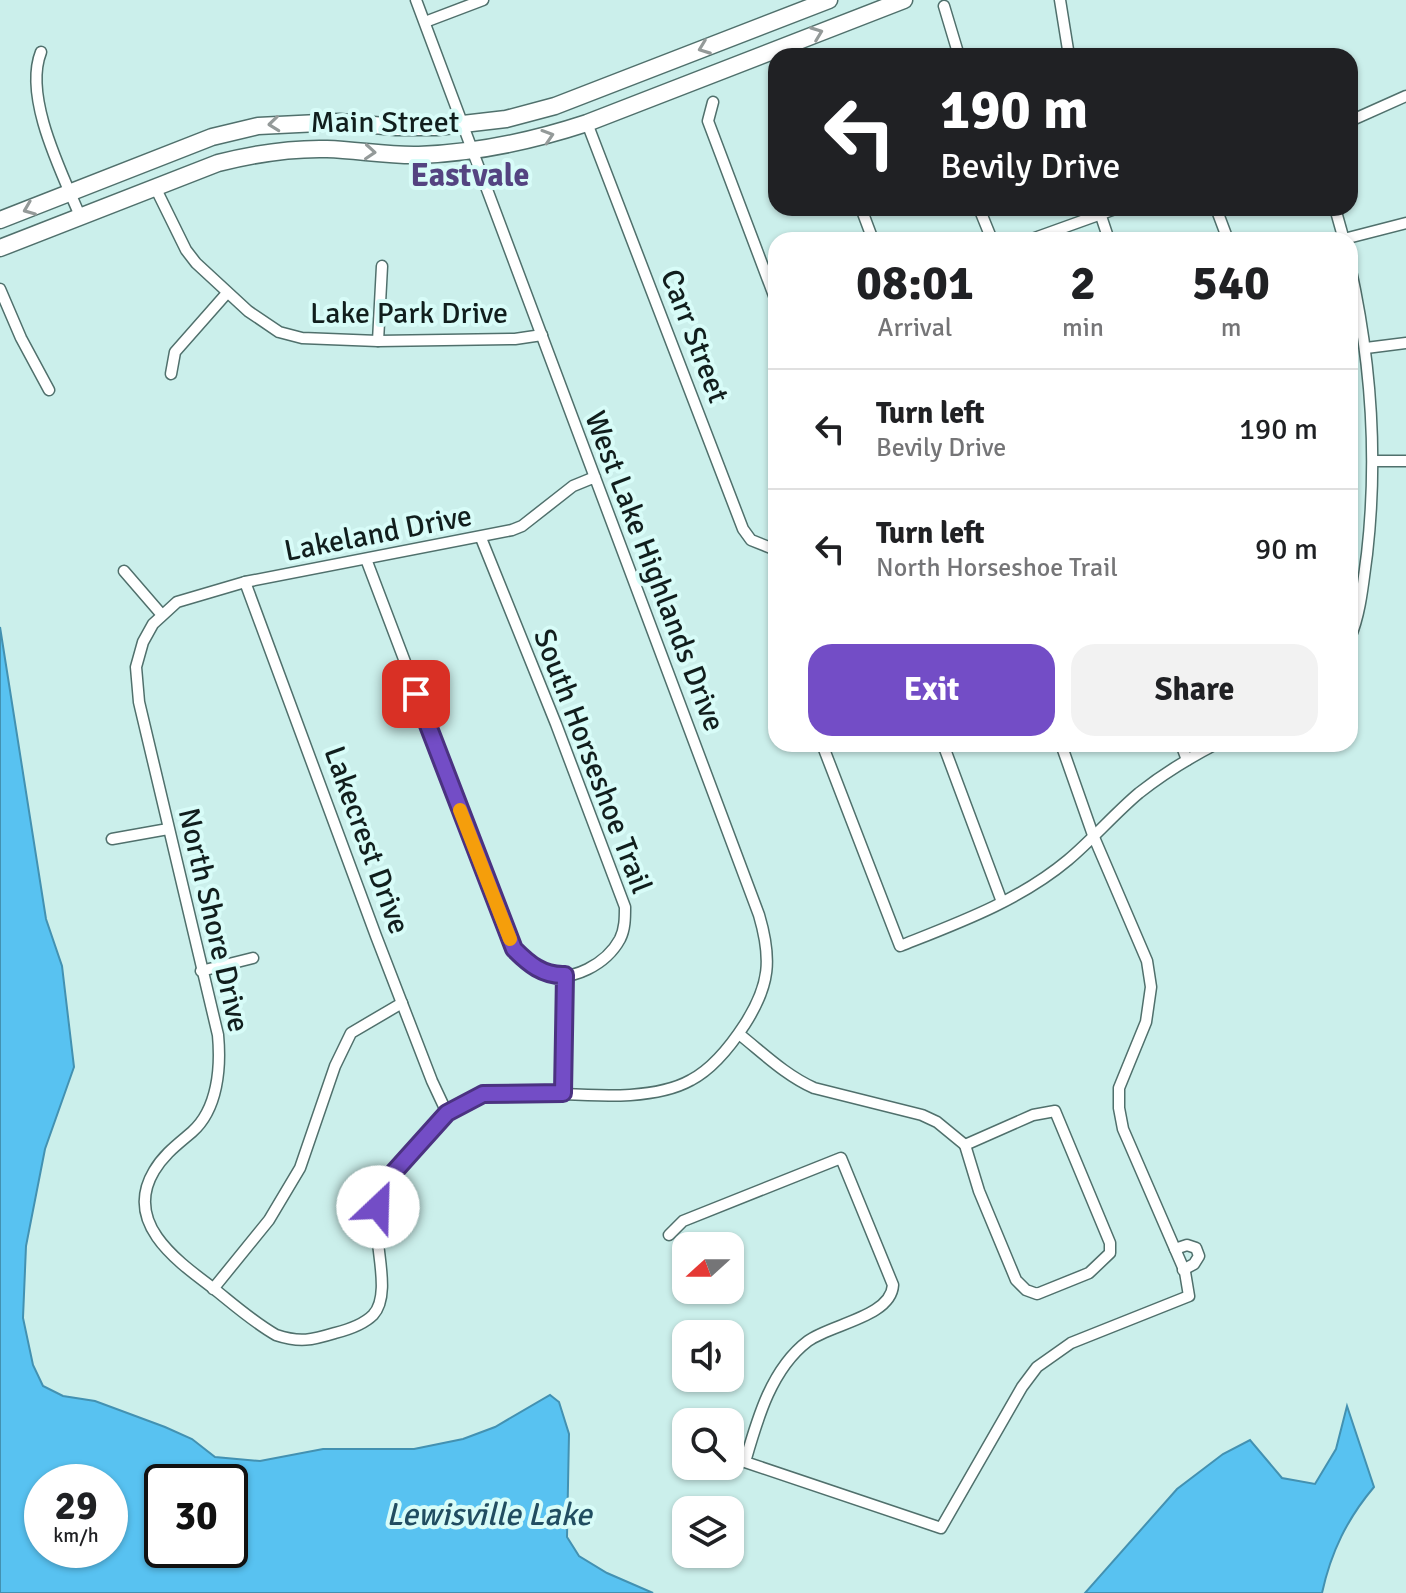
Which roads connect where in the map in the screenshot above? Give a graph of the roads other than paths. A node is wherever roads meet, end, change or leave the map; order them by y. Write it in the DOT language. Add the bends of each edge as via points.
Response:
graph roads {
  1 [pos="416,0"];
  2 [pos="483,0"];
  3 [pos="829,0"];
  4 [pos="904,0"];
  5 [pos="1060,0"];
  6 [pos="944,6"];
  7 [pos="425,22"];
  8 [pos="780,48"];
  9 [pos="957,48"];
  10 [pos="1068,48"];
  11 [pos="41,52"];
  12 [pos="768,53"];
  13 [pos="1406,96"];
  14 [pos="713,102"];
  15 [pos="1358,117"];
  16 [pos="587,123"];
  17 [pos="463,125"];
  18 [pos="472,151"];
  19 [pos="155,187"];
  20 [pos="70,192"];
  21 [pos="80,216"];
  22 [pos="1088,216"];
  23 [pos="0,220"];
  24 [pos="1406,223"];
  25 [pos="1049,232"];
  26 [pos="1358,236"];
  27 [pos="0,248"];
  28 [pos="382,266"];
  29 [pos="768,280"];
  30 [pos="0,289"];
  31 [pos="227,293"];
  32 [pos="1358,299"];
  33 [pos="542,335"];
  34 [pos="378,341"];
  35 [pos="1406,343"];
  36 [pos="1366,348"];
  37 [pos="171,374"];
  38 [pos="49,390"];
  39 [pos="1373,461"];
  40 [pos="1406,461"];
  41 [pos="595,477"];
  42 [pos="481,538"];
  43 [pos="768,547"];
  44 [pos="366,559"];
  45 [pos="124,571"];
  46 [pos="245,582"];
  47 [pos="1358,613"];
  48 [pos="162,615"];
  49 [pos="825,752"];
  50 [pos="946,752"];
  51 [pos="1064,752"];
  52 [pos="1184,752"];
  53 [pos="1202,752"];
  54 [pos="1187,760"];
  55 [pos="168,829"];
  56 [pos="1093,835"];
  57 [pos="112,839"];
  58 [pos="1002,902"];
  59 [pos="253,958"];
  60 [pos="201,971"];
  61 [pos="565,975"];
  62 [pos="402,1003"];
  63 [pos="739,1034"];
  64 [pos="563,1093"];
  65 [pos="447,1113"];
  66 [pos="965,1145"];
  67 [pos="669,1235"];
  68 [pos="1175,1249"];
  69 [pos="1183,1270"];
  70 [pos="213,1289"];
  1 -- 7 [label="street, West Lake Highlands Drive"];
  2 -- 7 [label="street"];
  3 -- 17 [label="main road, Main Street, one-way" via="555,106"];
  8 -- 4 [label="main road, Main Street, one-way"];
  5 -- 10 [label="street"];
  6 -- 9 [label="street"];
  7 -- 17 [label="street, West Lake Highlands Drive"];
  11 -- 20 [label="street" via="35,78 38,102"];
  16 -- 12 [label="main road, Main Street, one-way"];
  13 -- 15 [label="street"];
  14 -- 29 [label="street" via="708,121"];
  18 -- 16 [label="main road, Main Street, one-way" via="536,140"];
  16 -- 43 [label="street, Carr Street" via="743,529 751,540"];
  17 -- 18 [label="street, West Lake Highlands Drive"];
  17 -- 20 [label="main road, Main Street, one-way" via="258,126 212,137"];
  19 -- 18 [label="main road, Main Street, one-way" via="218,163 284,150 417,155"];
  18 -- 33 [label="street, West Lake Highlands Drive"];
  19 -- 21 [label="main road, Main Street"];
  19 -- 31 [label="street, Lake Park Drive" via="186,250"];
  20 -- 21 [label="street"];
  20 -- 23 [label="main road, Main Street, one-way"];
  21 -- 27 [label="main road, Main Street"];
  22 -- 25 [label="street"];
  24 -- 26 [label="street"];
  28 -- 34 [label="street"];
  30 -- 38 [label="street"];
  31 -- 34 [label="street, Lake Park Drive" via="291,336"];
  31 -- 37 [label="street" via="175,352"];
  32 -- 36 [label="street"];
  33 -- 34 [label="street, Lake Park Drive"];
  33 -- 41 [label="street, West Lake Highlands Drive"];
  35 -- 36 [label="street"];
  36 -- 39 [label="street"];
  39 -- 40 [label="street"];
  39 -- 47 [label="street"];
  41 -- 42 [label="street, Lakeland Drive" via="566,491 522,526"];
  41 -- 63 [label="street, West Lake Highlands Drive" via="766,939 763,991"];
  42 -- 44 [label="street, Lakeland Drive"];
  42 -- 61 [label="street, South Horseshoe Trail" via="625,907 622,932 607,957"];
  44 -- 46 [label="street, Lakeland Drive"];
  44 -- 61 [label="street" via="514,949 544,973"];
  45 -- 48 [label="street"];
  46 -- 48 [label="street, Lakeland Drive" via="177,602"];
  46 -- 62 [label="street, Lakecrest Drive"];
  48 -- 55 [label="street, North Shore Drive" via="143,642 136,678"];
  49 -- 58 [label="street" via="900,946"];
  50 -- 58 [label="street"];
  51 -- 56 [label="street"];
  52 -- 54 [label="street"];
  53 -- 54 [label="street"];
  54 -- 56 [label="street" via="1140,792"];
  55 -- 57 [label="street"];
  55 -- 60 [label="street, North Shore Drive"];
  56 -- 58 [label="street" via="1069,859"];
  56 -- 68 [label="street" via="1147,961 1150,1006 1119,1088 1119,1108 1123,1129"];
  59 -- 60 [label="street"];
  60 -- 70 [label="street, North Shore Drive" via="221,1066 198,1125 152,1174 146,1206 155,1238"];
  61 -- 64 [label="street"];
  62 -- 65 [label="street, Lakecrest Drive"];
  62 -- 70 [label="street" via="351,1033 300,1168 269,1220"];
  63 -- 64 [label="street, West Lake Highlands Drive" via="695,1078 680,1085 632,1094"];
  63 -- 66 [label="street" via="800,1082 922,1115"];
  64 -- 65 [label="street, West Lake Highlands Drive" via="483,1094"];
  65 -- 70 [label="street, North Shore Drive" via="383,1190 377,1226 381,1295 374,1314 342,1331 294,1341 267,1330"];
  66 -- 66 [label="street" via="1033,1115 1055,1111 1110,1253 1089,1273 1037,1294 1026,1290 1016,1280"];
  67 -- 69 [label="street" via="683,1221 841,1158 892,1293 880,1309 831,1328 785,1364 772,1385 745,1462 941,1528 1037,1367 1071,1343 1189,1296"];
  68 -- 69 [label="street"];
  68 -- 69 [label="street" via="1196,1248 1199,1256"];
}
